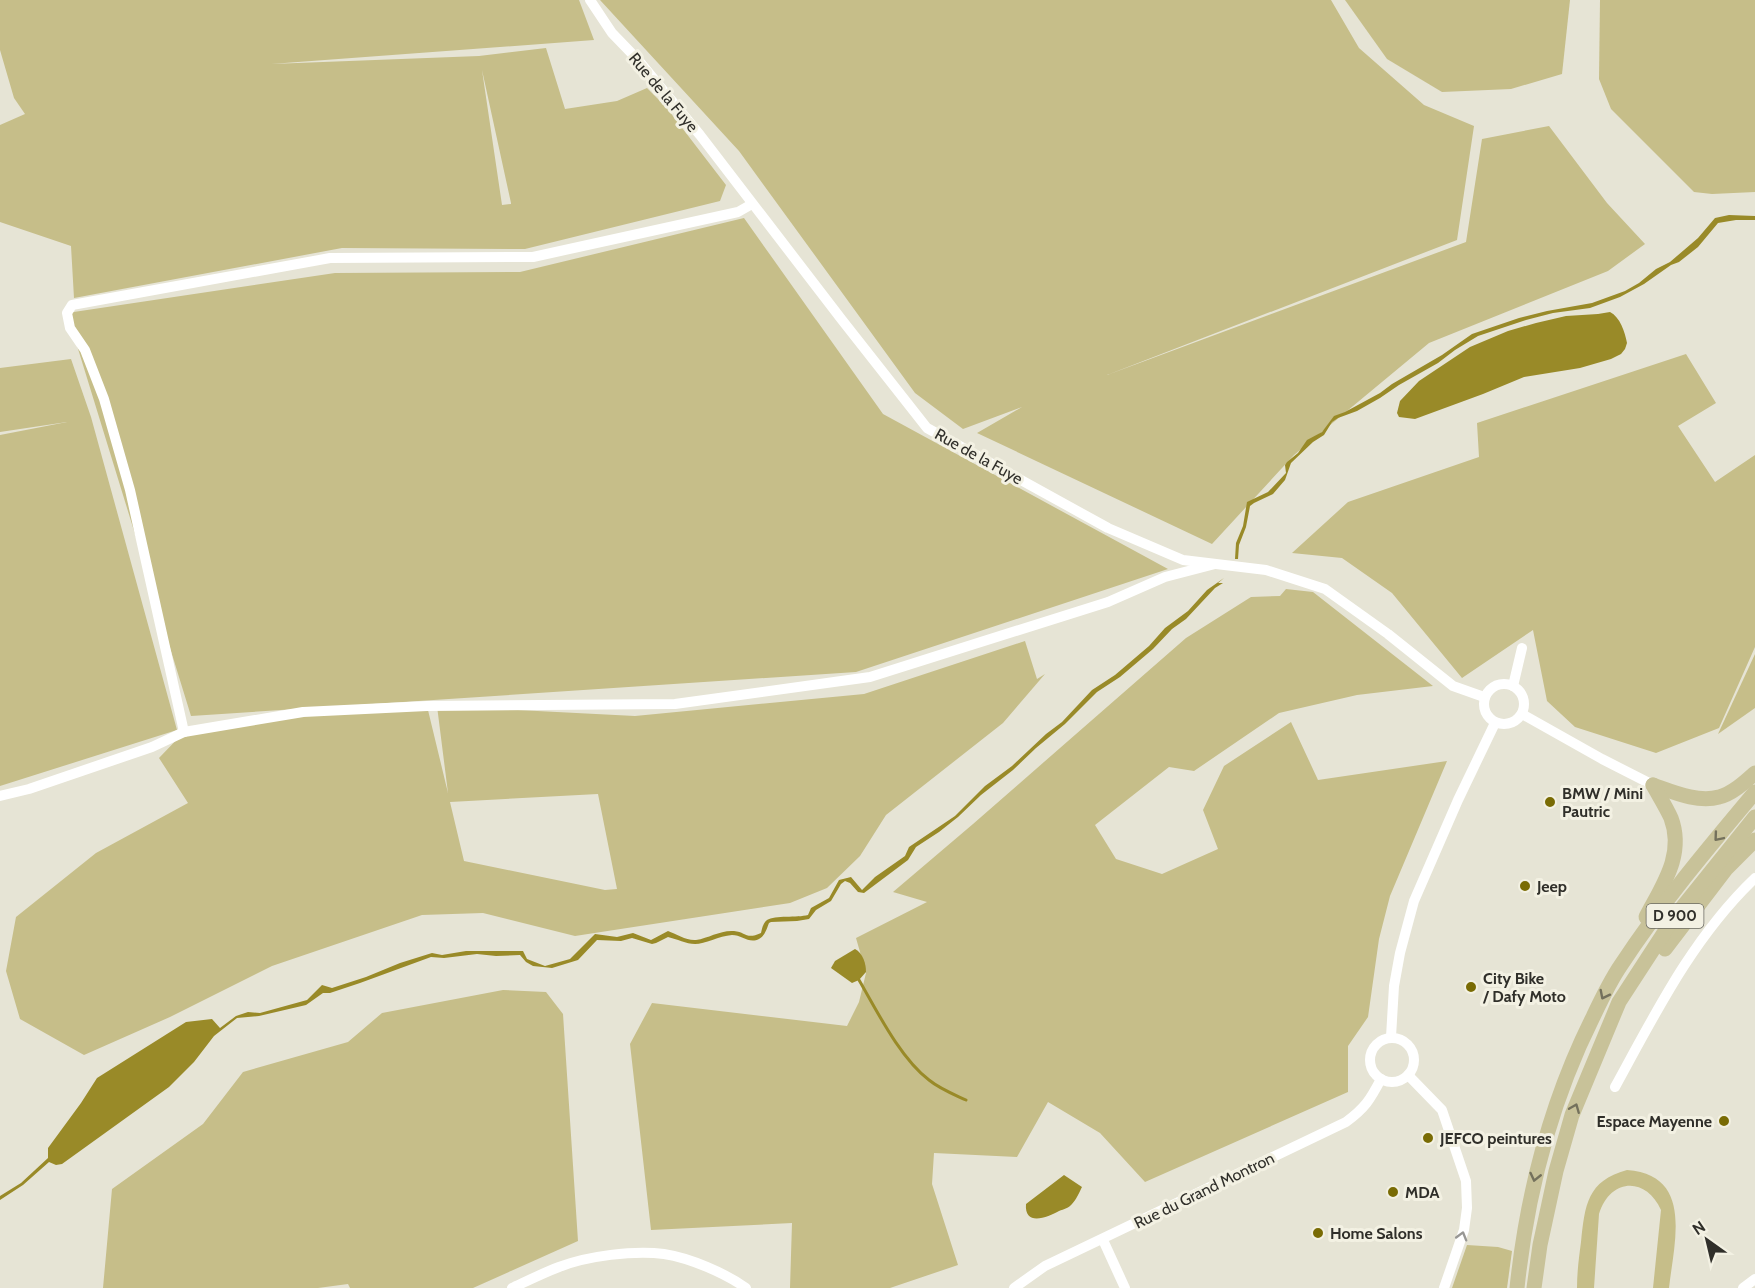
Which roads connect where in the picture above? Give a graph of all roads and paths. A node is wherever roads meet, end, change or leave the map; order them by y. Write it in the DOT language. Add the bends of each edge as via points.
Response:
graph roads {
  1 [pos="590,0"];
  2 [pos="752,204"];
  3 [pos="1215,564"];
  4 [pos="1522,648"];
  5 [pos="1513,686"];
  6 [pos="1484,697"];
  7 [pos="1522,714"];
  8 [pos="1495,723"];
  9 [pos="184,732"];
  10 [pos="1755,773"];
  11 [pos="1653,785"];
  12 [pos="1755,792"];
  13 [pos="0,796"];
  14 [pos="1755,817"];
  15 [pos="1755,840"];
  16 [pos="1755,878"];
  17 [pos="1620,966"];
  18 [pos="1610,1024"];
  19 [pos="1391,1038"];
  20 [pos="1408,1075"];
  21 [pos="1381,1079"];
  22 [pos="1615,1087"];
  23 [pos="1102,1240"];
  24 [pos="1755,1279"];
  25 [pos="512,1288"];
  26 [pos="746,1288"];
  27 [pos="1014,1288"];
  28 [pos="1125,1288"];
  29 [pos="1444,1288"];
  30 [pos="1517,1288"];
  31 [pos="1534,1288"];
  32 [pos="1743,1288"];
  1 -- 2 [label="street, Rue de la Fuye" via="612,33 700,135"];
  2 -- 3 [label="street, Rue de la Fuye" via="927,428 1108,528 1183,560"];
  2 -- 9 [label="street" via="738,212 533,257 330,258 72,305 67,313 70,328 85,351 104,399 130,490"];
  3 -- 6 [label="street, Rue de la Fuye" via="1266,570 1325,589 1453,686"];
  3 -- 9 [label="street" via="1164,577 1108,602 870,676 675,704 427,706 303,712"];
  4 -- 5 [label="street"];
  5 -- 6 [label="street" via="1499,684"];
  5 -- 7 [label="street" via="1522,695"];
  6 -- 8 [label="street" via="1484,709"];
  7 -- 8 [label="street" via="1507,724"];
  7 -- 11 [label="street"];
  8 -- 19 [label="street" via="1414,901 1394,986"];
  9 -- 13 [label="street" via="152,747"];
  10 -- 11 [label="main road" via="1719,798 1694,798"];
  11 -- 17 [label="main road" via="1671,818 1676,851"];
  12 -- 17 [label="main road, D 900, one-way" via="1685,876"];
  14 -- 18 [label="main road, D 900" via="1673,919 1619,1002"];
  15 -- 18 [label="main road" via="1687,918"];
  16 -- 22 [label="street" via="1737,895 1676,977"];
  17 -- 30 [label="main road, D 900, one-way" via="1575,1053 1558,1097 1529,1202"];
  31 -- 18 [label="main road, D 900, one-way" via="1556,1171 1572,1115"];
  19 -- 20 [label="street" via="1403,1041 1412,1050 1414,1063"];
  19 -- 21 [label="street" via="1378,1042 1370,1054 1371,1068"];
  20 -- 21 [label="street" via="1395,1082"];
  29 -- 20 [label="street, one-way" via="1464,1230 1466,1181 1442,1110"];
  21 -- 23 [label="street, Rue du Grand Montron" via="1362,1110 1346,1122"];
  23 -- 27 [label="street, Rue du Grand Montron" via="1045,1266"];
  23 -- 28 [label="street"];
  24 -- 32 [label="street"];
  25 -- 26 [label="street" via="560,1266 595,1257 664,1254 699,1264"];
}
